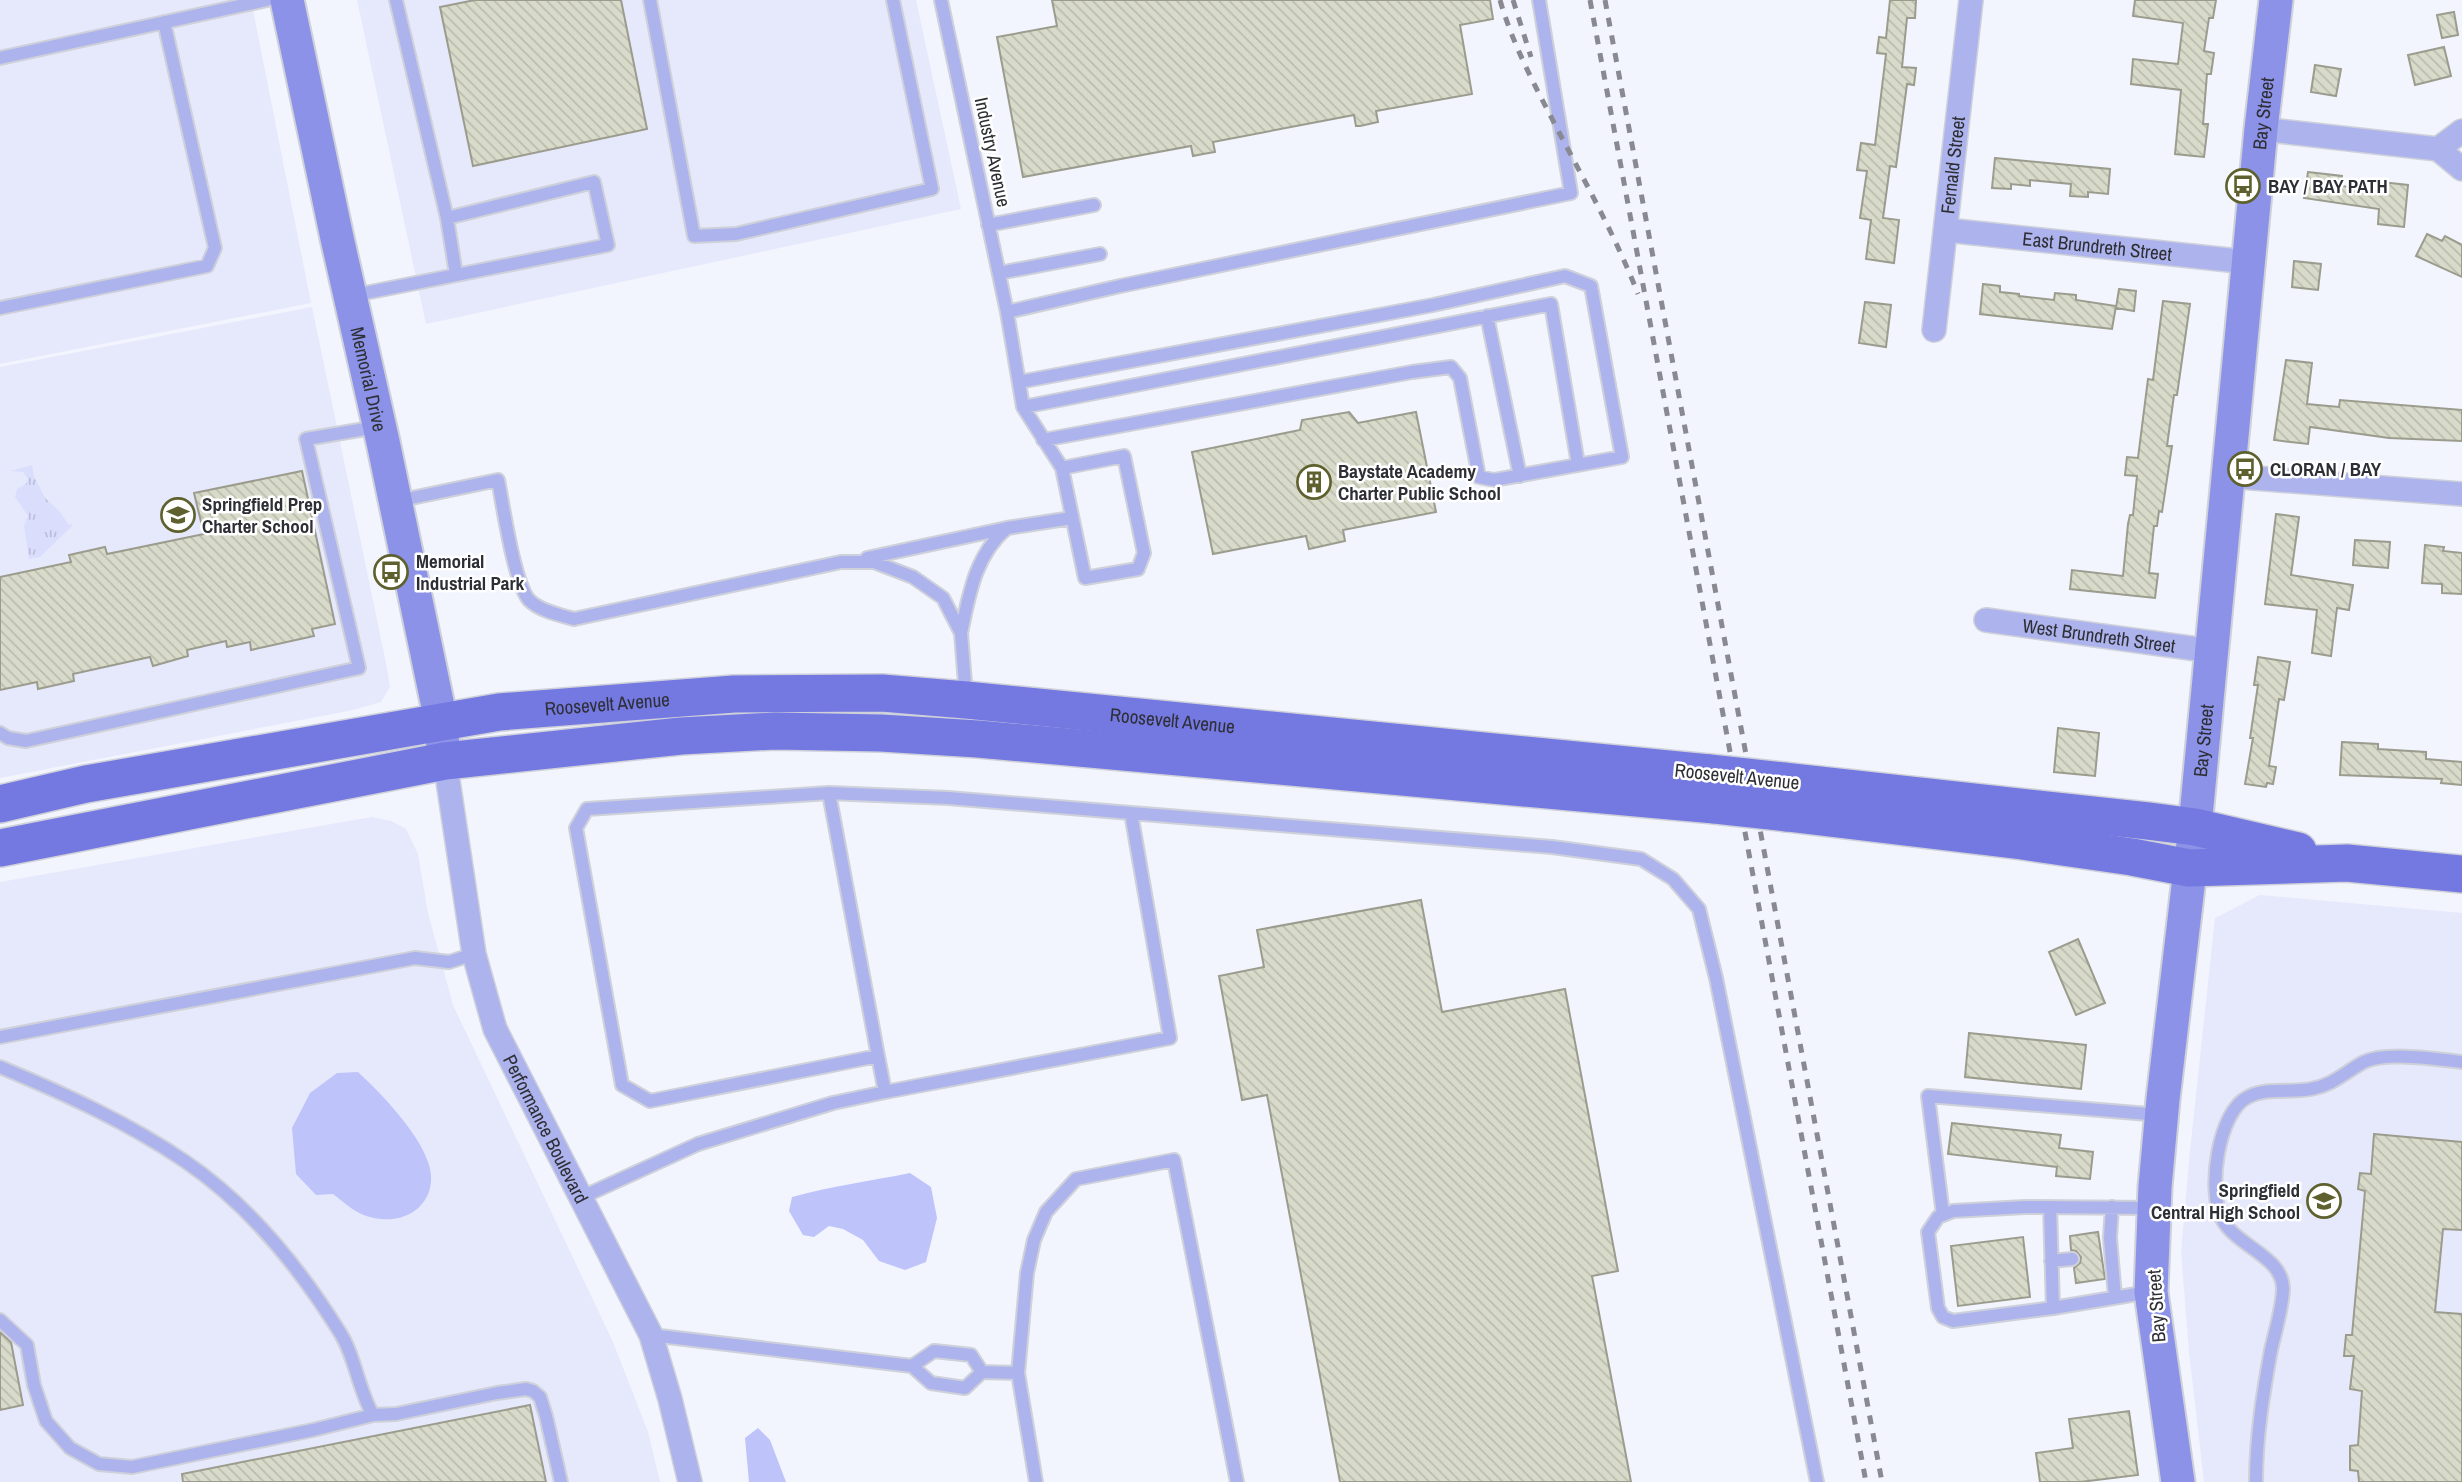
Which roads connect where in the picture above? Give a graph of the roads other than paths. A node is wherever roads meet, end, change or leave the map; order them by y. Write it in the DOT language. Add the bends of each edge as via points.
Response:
graph roads {
  1 [pos="267,0"];
  2 [pos="287,0"];
  3 [pos="396,0"];
  4 [pos="650,0"];
  5 [pos="893,0"];
  6 [pos="941,0"];
  7 [pos="1539,0"];
  8 [pos="1972,0"];
  9 [pos="2276,0"];
  10 [pos="164,22"];
  11 [pos="0,58"];
  12 [pos="2261,129"];
  13 [pos="2462,131"];
  14 [pos="2438,149"];
  15 [pos="2462,169"];
  16 [pos="1094,205"];
  17 [pos="446,218"];
  18 [pos="988,225"];
  19 [pos="1946,230"];
  20 [pos="1100,254"];
  21 [pos="2248,262"];
  22 [pos="999,273"];
  23 [pos="456,274"];
  24 [pos="350,296"];
  25 [pos="0,308"];
  26 [pos="1007,313"];
  27 [pos="1487,316"];
  28 [pos="1934,330"];
  29 [pos="1019,382"];
  30 [pos="1023,407"];
  31 [pos="380,427"];
  32 [pos="1043,440"];
  33 [pos="1578,464"];
  34 [pos="1062,468"];
  35 [pos="1520,476"];
  36 [pos="2228,476"];
  37 [pos="2462,494"];
  38 [pos="394,502"];
  39 [pos="1072,518"];
  40 [pos="1007,528"];
  41 [pos="850,562"];
  42 [pos="1986,620"];
  43 [pos="961,633"];
  44 [pos="2212,651"];
  45 [pos="966,700"];
  46 [pos="441,721"];
  47 [pos="0,733"];
  48 [pos="445,761"];
  49 [pos="1712,789"];
  50 [pos="829,793"];
  51 [pos="1785,797"];
  52 [pos="0,804"];
  53 [pos="1131,813"];
  54 [pos="2195,827"];
  55 [pos="0,848"];
  56 [pos="2347,863"];
  57 [pos="2189,868"];
  58 [pos="2462,874"];
  59 [pos="474,954"];
  60 [pos="0,1037"];
  61 [pos="878,1056"];
  62 [pos="2462,1062"];
  63 [pos="0,1067"];
  64 [pos="885,1092"];
  65 [pos="2161,1115"];
  66 [pos="580,1198"];
  67 [pos="2050,1207"];
  68 [pos="2112,1207"];
  69 [pos="2155,1208"];
  70 [pos="1943,1215"];
  71 [pos="2072,1259"];
  72 [pos="2051,1261"];
  73 [pos="2151,1292"];
  74 [pos="2115,1297"];
  75 [pos="2053,1308"];
  76 [pos="0,1321"];
  77 [pos="651,1335"];
  78 [pos="912,1366"];
  79 [pos="982,1373"];
  80 [pos="1018,1373"];
  81 [pos="373,1415"];
  82 [pos="561,1482"];
  83 [pos="690,1482"];
  84 [pos="1036,1482"];
  85 [pos="1237,1482"];
  86 [pos="1817,1482"];
  87 [pos="2178,1482"];
  88 [pos="2256,1482"];
  1 -- 10 [label="lane"];
  2 -- 24 [label="main road, Memorial Drive"];
  3 -- 17 [label="lane"];
  4 -- 5 [label="lane" via="694,236 736,234 932,189"];
  6 -- 18 [label="lane, Industry Avenue"];
  7 -- 26 [label="lane" via="1571,193"];
  8 -- 19 [label="street, Fernald Street"];
  9 -- 12 [label="main road, Bay Street"];
  10 -- 11 [label="lane"];
  10 -- 25 [label="lane" via="215,248 207,265"];
  12 -- 14 [label="street"];
  12 -- 21 [label="main road, Bay Street"];
  13 -- 14 [label="street"];
  14 -- 15 [label="street"];
  16 -- 18 [label="lane"];
  17 -- 23 [label="lane"];
  17 -- 23 [label="lane" via="594,182 608,245"];
  18 -- 22 [label="lane, Industry Avenue"];
  19 -- 21 [label="street, East Brundreth Street"];
  19 -- 28 [label="street, Fernald Street"];
  20 -- 22 [label="lane"];
  21 -- 36 [label="main road, Bay Street"];
  22 -- 26 [label="lane, Industry Avenue"];
  23 -- 24 [label="lane"];
  24 -- 31 [label="main road, Memorial Drive"];
  26 -- 29 [label="lane, Industry Avenue"];
  27 -- 30 [label="lane"];
  27 -- 33 [label="lane" via="1551,304"];
  27 -- 35 [label="lane"];
  29 -- 30 [label="lane, Industry Avenue"];
  29 -- 33 [label="lane" via="1565,276 1591,286 1622,457"];
  30 -- 32 [label="lane"];
  31 -- 38 [label="main road, Memorial Drive"];
  31 -- 47 [label="lane" via="306,439 359,667 26,741"];
  32 -- 34 [label="lane"];
  32 -- 35 [label="lane" via="1451,368 1460,379 1479,477 1494,481"];
  33 -- 35 [label="lane"];
  34 -- 39 [label="lane"];
  34 -- 39 [label="lane" via="1124,456 1143,553 1138,569 1085,578"];
  36 -- 37 [label="street"];
  36 -- 44 [label="main road, Bay Street"];
  38 -- 41 [label="lane" via="498,480 517,572 529,600 574,619"];
  38 -- 46 [label="main road, Memorial Drive"];
  39 -- 40 [label="lane"];
  40 -- 41 [label="lane"];
  40 -- 43 [label="lane" via="995,538 973,578"];
  41 -- 43 [label="lane" via="874,562 913,577 943,598"];
  42 -- 44 [label="street, West Brundreth Street"];
  43 -- 45 [label="lane"];
  44 -- 54 [label="main road, Bay Street"];
  45 -- 46 [label="main road, Roosevelt Avenue" via="882,693 734,694 499,712"];
  45 -- 49 [label="main road, Roosevelt Avenue"];
  46 -- 48 [label="main road, Memorial Drive"];
  46 -- 52 [label="main road, Roosevelt Avenue" via="86,784"];
  48 -- 49 [label="main road, Roosevelt Avenue" via="681,736 775,731 881,733"];
  48 -- 55 [label="main road, Roosevelt Avenue"];
  48 -- 59 [label="street, Performance Boulevard"];
  49 -- 51 [label="main road, Roosevelt Avenue, bridge"];
  50 -- 53 [label="lane"];
  50 -- 61 [label="lane"];
  50 -- 61 [label="lane" via="587,809 576,828 622,1086 650,1101"];
  51 -- 54 [label="main road, Roosevelt Avenue" via="1952,798"];
  51 -- 57 [label="main road, Roosevelt Avenue"];
  53 -- 64 [label="lane" via="1170,1038"];
  53 -- 86 [label="lane" via="1552,847 1641,859 1673,879 1699,909 1717,978"];
  54 -- 56 [label="main road, Roosevelt Avenue"];
  54 -- 57 [label="main road, Bay Street"];
  56 -- 57 [label="main road, Roosevelt Avenue"];
  56 -- 58 [label="main road, Roosevelt Avenue"];
  57 -- 65 [label="main road, Bay Street"];
  59 -- 60 [label="lane" via="449,962 415,958"];
  59 -- 66 [label="street, Performance Boulevard" via="495,1029"];
  61 -- 64 [label="lane"];
  62 -- 88 [label="lane" via="2402,1056 2364,1061 2338,1080 2312,1089 2247,1097 2232,1111 2221,1138 2215,1198 2221,1218 2234,1236 2272,1262 2283,1286 2261,1408"];
  63 -- 81 [label="lane" via="152,1140 221,1189 290,1259 342,1334"];
  64 -- 66 [label="lane" via="698,1144"];
  65 -- 69 [label="main road, Bay Street"];
  65 -- 70 [label="lane" via="1928,1096"];
  66 -- 77 [label="street, Performance Boulevard"];
  67 -- 68 [label="lane"];
  67 -- 70 [label="lane"];
  67 -- 72 [label="lane"];
  68 -- 69 [label="lane"];
  68 -- 74 [label="lane" via="2107,1255"];
  69 -- 73 [label="main road, Bay Street"];
  70 -- 75 [label="lane" via="1928,1232 1936,1300 1943,1317 1953,1321"];
  71 -- 72 [label="lane"];
  72 -- 75 [label="lane"];
  73 -- 74 [label="lane"];
  73 -- 87 [label="main road, Bay Street"];
  74 -- 75 [label="lane"];
  76 -- 81 [label="lane" via="27,1345 46,1421 70,1448 99,1464 132,1467"];
  77 -- 78 [label="lane"];
  77 -- 83 [label="street, Performance Boulevard"];
  78 -- 79 [label="lane" via="931,1383 965,1388"];
  78 -- 79 [label="lane" via="934,1351 971,1355"];
  79 -- 80 [label="lane"];
  80 -- 84 [label="lane"];
  80 -- 85 [label="lane" via="1027,1273 1046,1212 1076,1180 1174,1160"];
  81 -- 82 [label="lane" via="533,1391 546,1416"];
}
